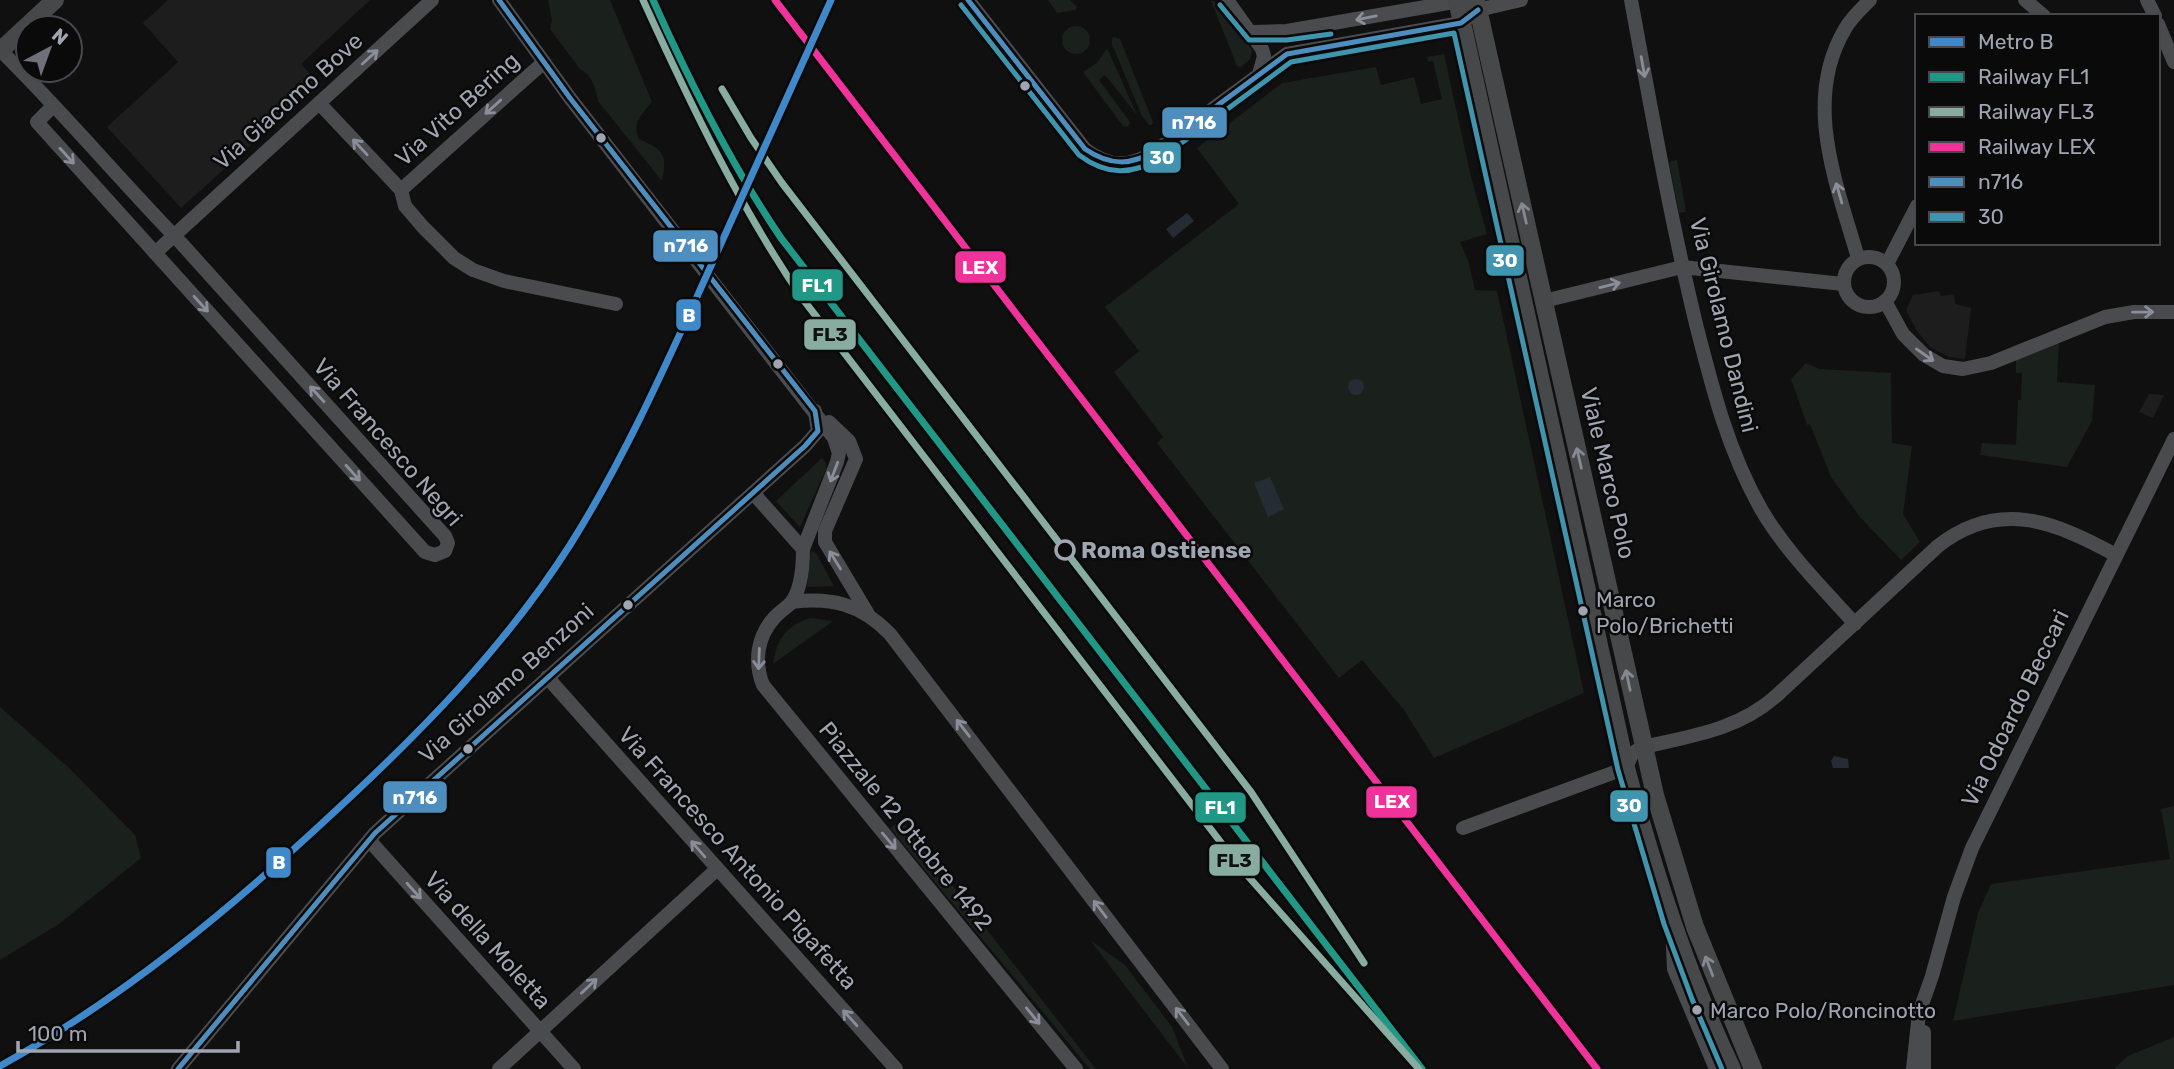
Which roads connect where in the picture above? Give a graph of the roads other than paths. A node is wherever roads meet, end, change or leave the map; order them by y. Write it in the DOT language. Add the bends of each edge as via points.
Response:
graph roads {
  1 [pos="55,0"];
  2 [pos="432,0"];
  3 [pos="499,0"];
  4 [pos="968,0"];
  5 [pos="1227,0"];
  6 [pos="1521,0"];
  7 [pos="1631,0"];
  8 [pos="1870,0"];
  9 [pos="2025,0"];
  10 [pos="1457,1"];
  11 [pos="1477,5"];
  12 [pos="2042,14"];
  13 [pos="1461,23"];
  14 [pos="2160,27"];
  15 [pos="1251,32"];
  16 [pos="2170,43"];
  17 [pos="0,51"];
  18 [pos="544,62"];
  19 [pos="2174,62"];
  20 [pos="1259,74"];
  21 [pos="319,103"];
  22 [pos="54,106"];
  23 [pos="401,190"];
  24 [pos="1915,210"];
  25 [pos="174,236"];
  26 [pos="155,253"];
  27 [pos="1858,258"];
  28 [pos="1887,264"];
  29 [pos="1682,267"];
  30 [pos="1843,284"];
  31 [pos="1544,301"];
  32 [pos="1885,301"];
  33 [pos="616,304"];
  34 [pos="2174,312"];
  35 [pos="815,411"];
  36 [pos="2174,439"];
  37 [pos="753,493"];
  38 [pos="803,550"];
  39 [pos="2116,555"];
  40 [pos="792,602"];
  41 [pos="870,618"];
  42 [pos="1855,624"];
  43 [pos="547,677"];
  44 [pos="1643,747"];
  45 [pos="1626,768"];
  46 [pos="1463,828"];
  47 [pos="369,840"];
  48 [pos="716,870"];
  49 [pos="1922,1006"];
  50 [pos="1735,1029"];
  51 [pos="539,1032"];
  52 [pos="1715,1050"];
  53 [pos="178,1069"];
  54 [pos="499,1069"];
  55 [pos="574,1069"];
  56 [pos="896,1069"];
  57 [pos="1076,1069"];
  58 [pos="1222,1069"];
  59 [pos="1716,1069"];
  60 [pos="1732,1069"];
  61 [pos="1752,1069"];
  62 [pos="1913,1069"];
  63 [pos="1924,1069"];
  1 -- 17 [label="main road"];
  21 -- 2 [label="street, Via Giacomo Bove, one-way"];
  3 -- 18 [label="street"];
  4 -- 20 [label="street" via="1077,140 1093,155 1112,162 1133,163 1145,158"];
  5 -- 15 [label="street"];
  6 -- 11 [label="street"];
  7 -- 29 [label="street, Via Girolamo Dandini, one-way"];
  27 -- 8 [label="street, one-way" via="1830,158 1824,93 1837,44"];
  9 -- 12 [label="street"];
  10 -- 11 [label="street"];
  10 -- 13 [label="main road, Viale Marco Polo"];
  10 -- 15 [label="street, one-way" via="1287,31"];
  11 -- 13 [label="street"];
  31 -- 11 [label="main road, Viale Marco Polo, one-way"];
  13 -- 20 [label="street" via="1291,52"];
  13 -- 45 [label="main road, Viale Marco Polo"];
  14 -- 16 [label="street"];
  15 -- 20 [label="street" via="1264,53"];
  16 -- 19 [label="street"];
  17 -- 22 [label="street, Via Francesco Negri"];
  18 -- 23 [label="street, Via Vito Bering, one-way"];
  18 -- 35 [label="street"];
  23 -- 21 [label="street, one-way"];
  21 -- 25 [label="street, Via Giacomo Bove"];
  22 -- 25 [label="street, Via Francesco Negri"];
  22 -- 26 [label="street, Via Francesco Negri, one-way" via="37,122"];
  23 -- 33 [label="street" via="405,206 423,227 473,270 504,281"];
  24 -- 28 [label="street"];
  25 -- 26 [label="street"];
  26 -- 25 [label="street, Via Francesco Negri, one-way" via="425,552 445,551 444,536"];
  27 -- 28 [label="street" via="1873,256"];
  27 -- 30 [label="street" via="1846,269"];
  28 -- 32 [label="street" via="1894,287"];
  29 -- 30 [label="street"];
  31 -- 29 [label="street, one-way"];
  29 -- 42 [label="street, Via Girolamo Dandini" via="1717,402 1746,482 1787,548"];
  30 -- 32 [label="street" via="1849,298 1863,306"];
  44 -- 31 [label="main road, Viale Marco Polo, one-way"];
  32 -- 34 [label="street, one-way" via="1903,334 1924,355 1944,366 1963,369 2114,314"];
  35 -- 37 [label="street, Via Girolamo Benzoni" via="819,428 814,437"];
  35 -- 38 [label="street, Piazzale 12 Ottobre 1492, one-way" via="834,438 839,455"];
  41 -- 35 [label="street, one-way" via="824,538 855,455 846,436"];
  36 -- 39 [label="street, Via Odoardo Beccari"];
  37 -- 38 [label="street"];
  37 -- 43 [label="street, Via Girolamo Benzoni"];
  38 -- 40 [label="street, Piazzale 12 Ottobre 1492"];
  39 -- 42 [label="street" via="2046,522 2010,519 1977,524 1938,546"];
  39 -- 49 [label="street, Via Odoardo Beccari" via="1972,848"];
  40 -- 41 [label="street" via="834,601"];
  40 -- 57 [label="street, Piazzale 12 Ottobre 1492, one-way" via="771,622 759,645 758,671 763,685"];
  58 -- 41 [label="street, one-way" via="917,668 890,634"];
  42 -- 44 [label="street" via="1747,717 1714,732"];
  43 -- 47 [label="street, Via Girolamo Benzoni"];
  48 -- 43 [label="street, Via Francesco Antonio Pigafetta, one-way"];
  44 -- 45 [label="street" via="1632,754"];
  50 -- 44 [label="main road, Viale Marco Polo, one-way" via="1688,905"];
  45 -- 46 [label="street"];
  45 -- 52 [label="main road, Viale Marco Polo"];
  47 -- 51 [label="street, Via della Moletta, one-way"];
  47 -- 53 [label="street, Via Girolamo Benzoni"];
  51 -- 48 [label="street, one-way"];
  56 -- 48 [label="street, Via Francesco Antonio Pigafetta, one-way"];
  49 -- 62 [label="street, Via Odoardo Beccari"];
  49 -- 63 [label="street, Via Odoardo Beccari"];
  50 -- 52 [label="street" via="1732,1042"];
  50 -- 61 [label="main road, Viale Marco Polo"];
  51 -- 54 [label="street"];
  51 -- 55 [label="street, Via della Moletta"];
  52 -- 59 [label="street, Viale Marco Polo"];
  52 -- 60 [label="main road, Viale Marco Polo"];
}
